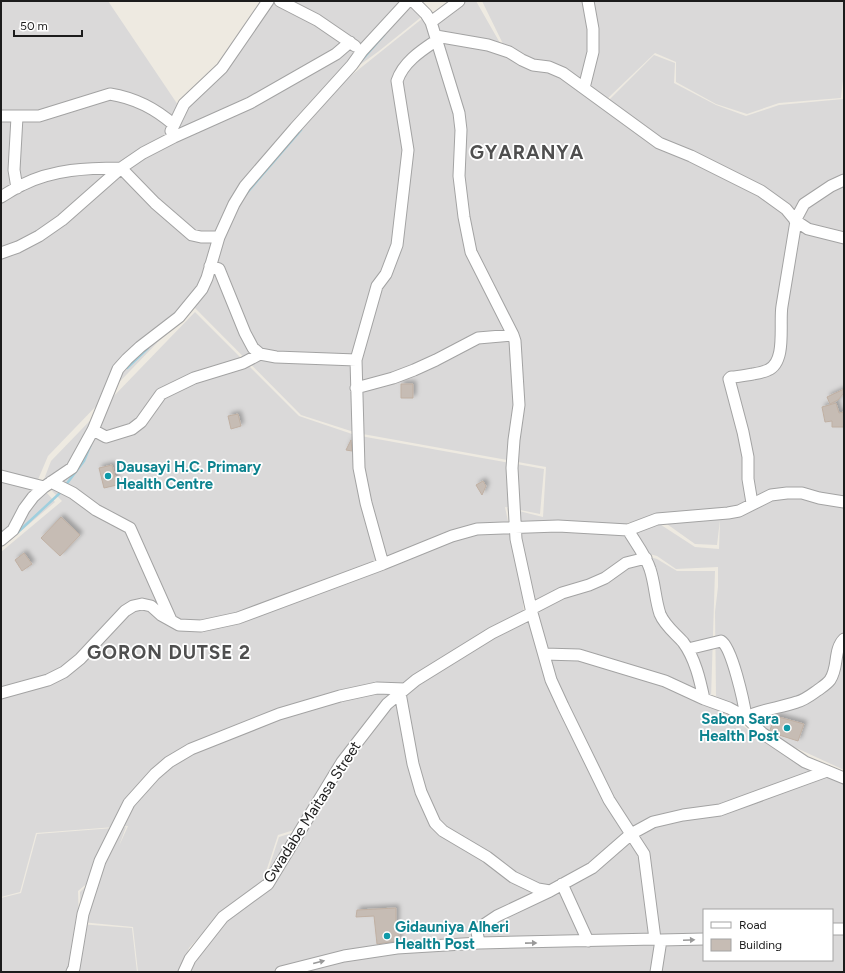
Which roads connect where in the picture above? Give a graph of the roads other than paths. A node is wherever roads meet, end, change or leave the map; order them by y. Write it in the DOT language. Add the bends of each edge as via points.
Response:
graph roads {
  1 [pos="268,1"];
  2 [pos="280,1"];
  3 [pos="408,1"];
  4 [pos="413,1"];
  5 [pos="459,1"];
  6 [pos="588,1"];
  7 [pos="429,18"];
  8 [pos="436,38"];
  9 [pos="350,42"];
  10 [pos="362,51"];
  11 [pos="584,88"];
  12 [pos="1,116"];
  13 [pos="17,117"];
  14 [pos="174,125"];
  15 [pos="166,140"];
  16 [pos="121,168"];
  17 [pos="844,180"];
  18 [pos="17,188"];
  19 [pos="1,197"];
  20 [pos="795,221"];
  21 [pos="218,237"];
  22 [pos="844,238"];
  23 [pos="1,253"];
  24 [pos="215,268"];
  25 [pos="513,335"];
  26 [pos="260,354"];
  27 [pos="356,360"];
  28 [pos="356,388"];
  29 [pos="93,430"];
  30 [pos="1,476"];
  31 [pos="48,484"];
  32 [pos="844,502"];
  33 [pos="752,504"];
  34 [pos="515,527"];
  35 [pos="628,530"];
  36 [pos="1,540"];
  37 [pos="646,558"];
  38 [pos="383,564"];
  39 [pos="532,611"];
  40 [pos="171,620"];
  41 [pos="844,639"];
  42 [pos="688,649"];
  43 [pos="544,654"];
  44 [pos="403,691"];
  45 [pos="1,693"];
  46 [pos="704,699"];
  47 [pos="746,717"];
  48 [pos="827,771"];
  49 [pos="844,778"];
  50 [pos="631,834"];
  51 [pos="562,884"];
  52 [pos="550,891"];
  53 [pos="833,929"];
  54 [pos="844,929"];
  55 [pos="658,939"];
  56 [pos="703,939"];
  57 [pos="588,941"];
  58 [pos="479,943"];
  59 [pos="72,972"];
  60 [pos="184,972"];
  61 [pos="281,972"];
  62 [pos="656,972"];
  1 -- 14 [label="street" via="222,68 184,104"];
  2 -- 9 [label="street" via="317,20"];
  3 -- 10 [label="street"];
  4 -- 7 [label="street"];
  5 -- 7 [label="street"];
  6 -- 11 [label="street" via="593,29 593,52"];
  7 -- 8 [label="street"];
  8 -- 11 [label="street" via="488,45 509,52 533,65 549,67 563,73"];
  8 -- 25 [label="street" via="459,113 459,176 470,252"];
  8 -- 27 [label="street" via="416,54 397,81 408,150 397,245 386,274 377,286"];
  9 -- 10 [label="street"];
  9 -- 15 [label="street" via="336,54 250,103"];
  10 -- 21 [label="street" via="245,186"];
  11 -- 20 [label="street" via="659,143 761,191 786,209"];
  12 -- 13 [label="street"];
  13 -- 14 [label="street" via="39,116 110,94 146,105"];
  13 -- 18 [label="street" via="14,170"];
  14 -- 15 [label="street"];
  15 -- 16 [label="street"];
  16 -- 18 [label="street" via="66,170"];
  16 -- 21 [label="street" via="155,203 192,235"];
  16 -- 23 [label="street" via="62,220 39,236"];
  17 -- 20 [label="street" via="804,204"];
  18 -- 19 [label="street"];
  20 -- 22 [label="street" via="808,229"];
  20 -- 33 [label="street" via="780,316 781,349 778,360 768,370 729,379 748,457"];
  21 -- 24 [label="street"];
  24 -- 26 [label="street" via="245,333 253,348"];
  24 -- 29 [label="street" via="179,317 140,347 118,370"];
  25 -- 28 [label="street" via="478,338 419,368"];
  25 -- 34 [label="street" via="519,405 512,468"];
  26 -- 27 [label="street"];
  26 -- 29 [label="street" via="243,363 194,378 161,394 141,422 132,429 106,437"];
  27 -- 28 [label="street"];
  28 -- 38 [label="street" via="359,468"];
  29 -- 31 [label="street" via="72,468"];
  30 -- 31 [label="street"];
  31 -- 36 [label="street" via="33,497 13,530"];
  31 -- 40 [label="street" via="73,493 96,510 130,528"];
  32 -- 33 [label="street" via="802,493 771,495"];
  33 -- 35 [label="street" via="728,513 657,519"];
  34 -- 35 [label="street" via="558,526"];
  34 -- 38 [label="street" via="477,529 452,536"];
  34 -- 39 [label="street"];
  35 -- 37 [label="street"];
  37 -- 39 [label="street, Gwadabe Maitasa Street" via="626,563 604,578 562,593"];
  37 -- 42 [label="street" via="661,615 668,628"];
  38 -- 40 [label="street" via="238,618 201,626 179,625"];
  39 -- 43 [label="street"];
  39 -- 44 [label="street, Gwadabe Maitasa Street" via="416,680"];
  40 -- 45 [label="street" via="151,606 133,606 64,672 48,680"];
  41 -- 47 [label="street" via="838,648 834,673 830,681 797,703"];
  42 -- 46 [label="street" via="694,661"];
  42 -- 47 [label="street" via="721,640 724,642 742,696"];
  43 -- 46 [label="street" via="579,654 665,681"];
  43 -- 50 [label="street" via="563,706 609,800"];
  44 -- 52 [label="street" via="414,764 421,792 434,823 442,831 486,857 513,877 538,889"];
  44 -- 59 [label="street" via="377,688 279,714 191,749 155,774 129,803 100,861 84,914"];
  44 -- 60 [label="street, Gwadabe Maitasa Street" via="387,704 342,762 268,884 223,917 190,959"];
  46 -- 47 [label="street"];
  47 -- 48 [label="street" via="762,733 805,762"];
  48 -- 49 [label="street"];
  48 -- 50 [label="street" via="720,810 653,822"];
  50 -- 51 [label="street" via="592,868"];
  50 -- 55 [label="street" via="644,854"];
  51 -- 52 [label="street"];
  51 -- 57 [label="street"];
  52 -- 58 [label="street" via="497,916 479,928"];
  53 -- 54 [label="street"];
  55 -- 56 [label="street, one-way"];
  55 -- 57 [label="street"];
  55 -- 62 [label="street"];
  58 -- 57 [label="street, one-way"];
  61 -- 58 [label="street, one-way" via="344,956 397,948"];
}
